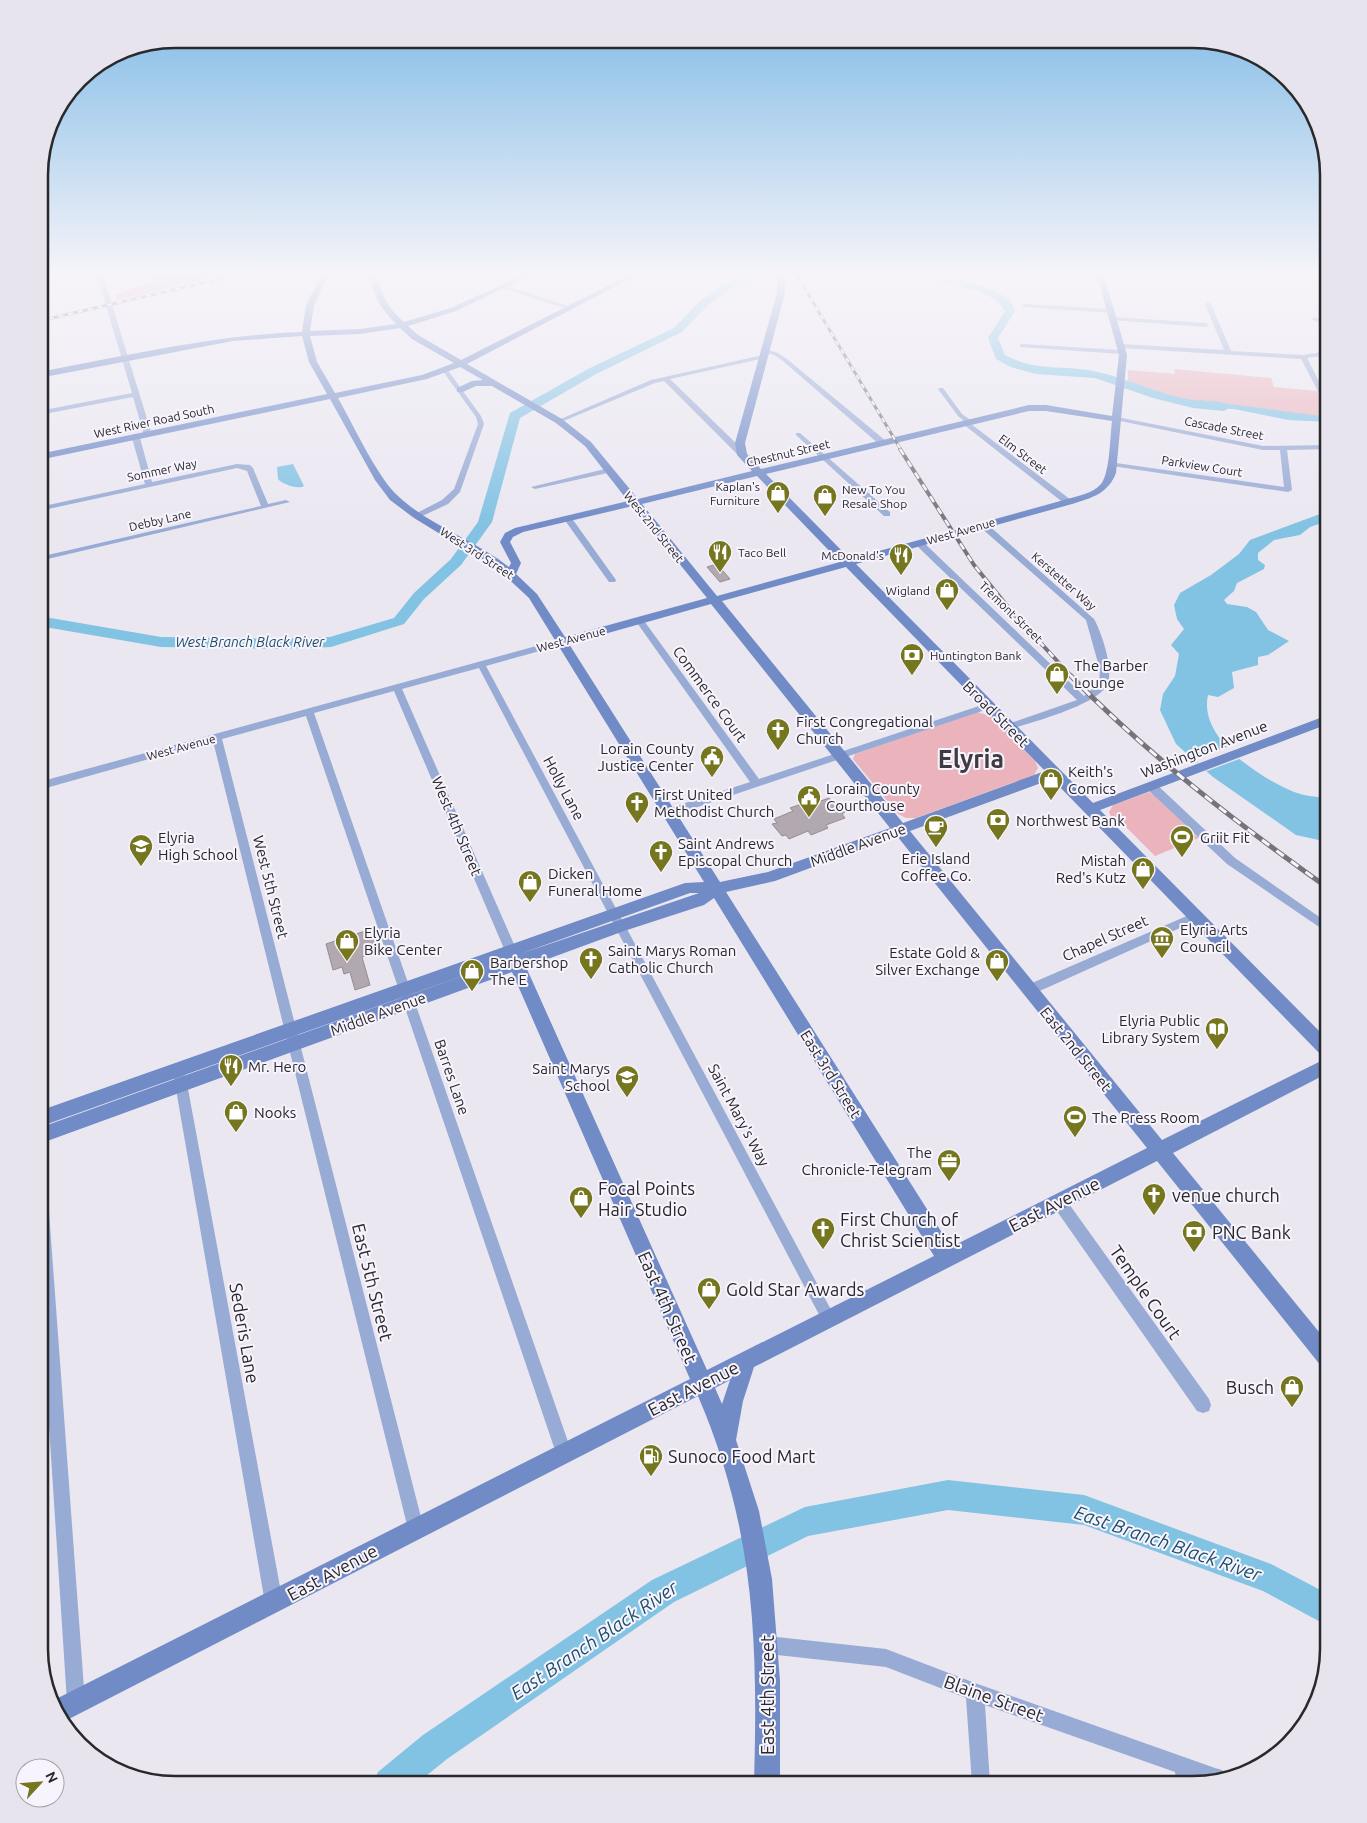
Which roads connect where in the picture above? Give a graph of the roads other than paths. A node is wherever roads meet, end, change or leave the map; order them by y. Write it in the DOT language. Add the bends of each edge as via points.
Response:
graph roads {
  1 [pos="136,357"];
  2 [pos="311,357"];
  3 [pos="448,357"];
  4 [pos="474,357"];
  5 [pos="751,357"];
  6 [pos="763,357"];
  7 [pos="781,357"];
  8 [pos="1122,357"];
  9 [pos="1302,357"];
  10 [pos="126,359"];
  11 [pos="461,364"];
  12 [pos="445,370"];
  13 [pos="48,372"];
  14 [pos="664,378"];
  15 [pos="494,383"];
  16 [pos="941,389"];
  17 [pos="460,390"];
  18 [pos="1320,390"];
  19 [pos="1120,393"];
  20 [pos="136,394"];
  21 [pos="333,397"];
  22 [pos="48,411"];
  23 [pos="1070,411"];
  24 [pos="1117,418"];
  25 [pos="559,421"];
  26 [pos="967,423"];
  27 [pos="798,434"];
  28 [pos="148,435"];
  29 [pos="136,438"];
  30 [pos="883,443"];
  31 [pos="1320,447"];
  32 [pos="1283,449"];
  33 [pos="741,452"];
  34 [pos="48,456"];
  35 [pos="825,457"];
  36 [pos="1112,464"];
  37 [pos="608,470"];
  38 [pos="759,473"];
  39 [pos="149,485"];
  40 [pos="535,487"];
  41 [pos="286,502"];
  42 [pos="635,502"];
  43 [pos="1068,502"];
  44 [pos="48,507"];
  45 [pos="265,507"];
  46 [pos="887,514"];
  47 [pos="418,516"];
  48 [pos="568,519"];
  49 [pos="983,525"];
  50 [pos="920,543"];
  51 [pos="48,557"];
  52 [pos="847,563"];
  53 [pos="511,574"];
  54 [pos="612,580"];
  55 [pos="713,600"];
  56 [pos="639,620"];
  57 [pos="562,642"];
  58 [pos="481,664"];
  59 [pos="397,688"];
  60 [pos="1084,701"];
  61 [pos="988,706"];
  62 [pos="309,712"];
  63 [pos="1320,721"];
  64 [pos="1008,727"];
  65 [pos="217,737"];
  66 [pos="842,756"];
  67 [pos="1054,773"];
  68 [pos="48,784"];
  69 [pos="757,784"];
  70 [pos="1150,786"];
  71 [pos="1090,810"];
  72 [pos="668,813"];
  73 [pos="901,830"];
  74 [pos="716,889"];
  75 [pos="1196,916"];
  76 [pos="617,920"];
  77 [pos="1320,923"];
  78 [pos="514,957"];
  79 [pos="1029,990"];
  80 [pos="407,996"];
  81 [pos="292,1037"];
  82 [pos="1320,1043"];
  83 [pos="1320,1069"];
  84 [pos="180,1077"];
  85 [pos="48,1116"];
  86 [pos="48,1132"];
  87 [pos="1159,1151"];
  88 [pos="1059,1202"];
  89 [pos="947,1259"];
  90 [pos="829,1319"];
  91 [pos="48,1343"];
  92 [pos="1320,1349"];
  93 [pos="746,1361"];
  94 [pos="702,1384"];
  95 [pos="1202,1405"];
  96 [pos="727,1445"];
  97 [pos="564,1453"];
  98 [pos="416,1529"];
  99 [pos="274,1603"];
  100 [pos="767,1634"];
  101 [pos="975,1692"];
  102 [pos="67,1707"];
  103 [pos="1185,1775"];
  104 [pos="767,1776"];
  105 [pos="980,1776"];
  1 -- 10 [label="main road"];
  2 -- 21 [label="main road, West 3rd Street"];
  3 -- 11 [label="main road, West 2nd Street"];
  4 -- 11 [label="main road, West River Road South"];
  5 -- 14 [label="street"];
  6 -- 33 [label="main road" via="740,443"];
  7 -- 30 [label="street"];
  8 -- 19 [label="main road"];
  9 -- 18 [label="street"];
  10 -- 13 [label="main road"];
  10 -- 20 [label="street"];
  11 -- 12 [label="main road, West River Road South"];
  11 -- 15 [label="main road, West 2nd Street"];
  12 -- 17 [label="street"];
  12 -- 21 [label="main road, West River Road South"];
  14 -- 25 [label="street"];
  14 -- 33 [label="street, Broad Street"];
  15 -- 17 [label="main road" via="475,383"];
  15 -- 25 [label="main road, West 2nd Street"];
  16 -- 26 [label="street, Elm Street"];
  17 -- 47 [label="street" via="479,417 480,424 457,490 445,502"];
  19 -- 23 [label="main road" via="1105,406"];
  19 -- 24 [label="main road"];
  20 -- 22 [label="street"];
  20 -- 28 [label="street"];
  21 -- 28 [label="main road, West River Road South"];
  21 -- 47 [label="main road, West 3rd Street" via="382,483 394,498"];
  23 -- 24 [label="main road, Chestnut Street"];
  23 -- 26 [label="main road, Chestnut Street" via="1033,407"];
  24 -- 32 [label="street, Cascade Street" via="1237,443"];
  24 -- 36 [label="main road"];
  25 -- 37 [label="main road, West 2nd Street" via="578,435"];
  26 -- 30 [label="main road, Chestnut Street"];
  26 -- 43 [label="street, Elm Street"];
  27 -- 35 [label="street"];
  28 -- 29 [label="main road, West River Road South"];
  29 -- 34 [label="main road, West River Road South"];
  29 -- 39 [label="street"];
  30 -- 35 [label="main road, Chestnut Street"];
  31 -- 32 [label="street, Cascade Street"];
  32 -- 36 [label="street, Parkview Court" via="1288,490"];
  33 -- 38 [label="main road, Broad Street"];
  35 -- 38 [label="main road, Chestnut Street"];
  35 -- 46 [label="street"];
  36 -- 43 [label="main road, West Avenue" via="1108,481 1102,489"];
  37 -- 40 [label="street"];
  37 -- 42 [label="main road, West 2nd Street"];
  38 -- 42 [label="main road, Chestnut Street"];
  38 -- 52 [label="main road, Broad Street"];
  39 -- 44 [label="street, Sommer Way"];
  39 -- 45 [label="street, Sommer Way" via="244,467 250,470"];
  41 -- 45 [label="street, Debby Lane"];
  42 -- 48 [label="main road, Chestnut Street"];
  42 -- 55 [label="main road, West 2nd Street"];
  43 -- 49 [label="main road, West Avenue"];
  45 -- 51 [label="street, Debby Lane"];
  47 -- 53 [label="main road, West 3rd Street"];
  48 -- 53 [label="main road, Chestnut Street" via="519,530 509,536 505,545 516,563"];
  48 -- 54 [label="street"];
  49 -- 50 [label="main road, West Avenue"];
  49 -- 60 [label="street, Kerstetter Way" via="1092,622 1102,654 1105,678 1103,684"];
  50 -- 52 [label="main road, West Avenue"];
  50 -- 60 [label="street, Tremont Street"];
  52 -- 55 [label="main road, West Avenue"];
  52 -- 61 [label="main road, Broad Street"];
  53 -- 57 [label="main road, West 3rd Street" via="536,601"];
  55 -- 56 [label="main road, West Avenue"];
  55 -- 66 [label="main road, West 2nd Street"];
  56 -- 57 [label="main road, West Avenue"];
  56 -- 69 [label="street, Commerce Court"];
  57 -- 58 [label="street, West Avenue"];
  57 -- 72 [label="main road, West 3rd Street"];
  58 -- 59 [label="street, West Avenue"];
  58 -- 76 [label="street, Holly Lane"];
  59 -- 62 [label="street, West Avenue"];
  59 -- 78 [label="street, West 4th Street"];
  60 -- 64 [label="street, Kerstetter Way"];
  61 -- 64 [label="main road, Broad Street"];
  61 -- 66 [label="street"];
  62 -- 65 [label="street, West Avenue"];
  62 -- 80 [label="street, Barres Lane"];
  63 -- 70 [label="main road, Washington Avenue"];
  64 -- 67 [label="main road, Broad Street"];
  65 -- 68 [label="street, West Avenue"];
  65 -- 81 [label="street, West 5th Street"];
  66 -- 69 [label="street"];
  66 -- 73 [label="main road, West 2nd Street"];
  67 -- 71 [label="main road, Broad Street"];
  67 -- 73 [label="main road, Middle Avenue"];
  69 -- 72 [label="street"];
  70 -- 71 [label="main road, Washington Avenue"];
  70 -- 77 [label="street" via="1230,861"];
  71 -- 75 [label="main road, Broad Street"];
  72 -- 74 [label="main road, West 3rd Street"];
  73 -- 74 [label="main road, Middle Avenue" via="770,877"];
  73 -- 79 [label="main road, East 2nd Street"];
  74 -- 76 [label="main road, Middle Avenue" via="699,901"];
  74 -- 89 [label="main road, East 3rd Street"];
  75 -- 79 [label="street, Chapel Street"];
  75 -- 82 [label="main road, Broad Street"];
  76 -- 78 [label="main road, Middle Avenue"];
  76 -- 90 [label="street, Saint Mary's Way"];
  78 -- 80 [label="main road, Middle Avenue"];
  78 -- 94 [label="main road, East 4th Street"];
  79 -- 87 [label="main road, East 2nd Street"];
  80 -- 81 [label="main road, Middle Avenue"];
  80 -- 97 [label="street, Barres Lane"];
  81 -- 84 [label="main road, Middle Avenue"];
  81 -- 98 [label="street, East 5th Street"];
  83 -- 87 [label="main road, East Avenue"];
  84 -- 85 [label="main road, Middle Avenue"];
  84 -- 86 [label="main road, Middle Avenue"];
  84 -- 99 [label="street, Sederis Lane"];
  87 -- 88 [label="main road, East Avenue"];
  87 -- 92 [label="main road, East 2nd Street"];
  88 -- 89 [label="main road, East Avenue"];
  88 -- 95 [label="street, Temple Court"];
  89 -- 90 [label="main road, East Avenue"];
  90 -- 93 [label="main road, East Avenue"];
  91 -- 102 [label="street"];
  93 -- 94 [label="main road, East Avenue"];
  93 -- 96 [label="main road" via="733,1401"];
  94 -- 96 [label="main road, East 4th Street"];
  94 -- 97 [label="main road, East Avenue"];
  96 -- 100 [label="main road, East 4th Street" via="752,1525"];
  97 -- 98 [label="main road, East Avenue"];
  98 -- 99 [label="main road, East Avenue"];
  99 -- 102 [label="main road, East Avenue"];
  100 -- 101 [label="street, Blaine Street" via="886,1658"];
  100 -- 104 [label="main road, East 4th Street"];
  101 -- 103 [label="street, Blaine Street"];
  101 -- 105 [label="street"];
}
